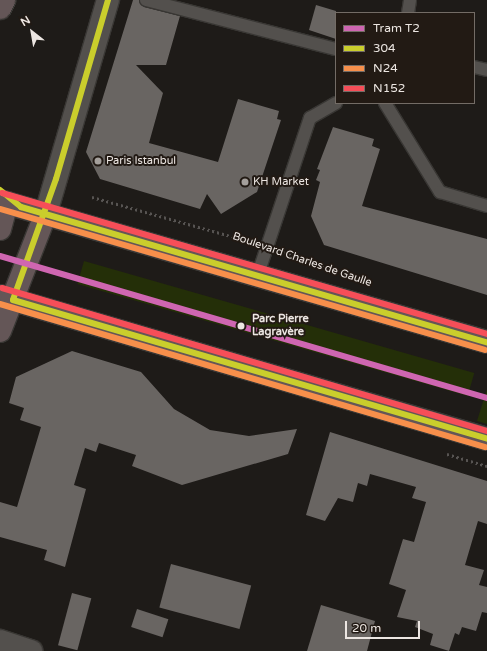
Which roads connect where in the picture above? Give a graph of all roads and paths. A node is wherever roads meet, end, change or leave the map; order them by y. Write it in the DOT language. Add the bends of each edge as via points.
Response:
graph roads {
  1 [pos="4,0"];
  2 [pos="108,0"];
  3 [pos="146,0"];
  4 [pos="410,0"];
  5 [pos="0,8"];
  6 [pos="408,12"];
  7 [pos="335,49"];
  8 [pos="475,66"];
  9 [pos="487,70"];
  10 [pos="335,104"];
  11 [pos="386,104"];
  12 [pos="92,197"];
  13 [pos="7,200"];
  14 [pos="487,206"];
  15 [pos="46,213"];
  16 [pos="0,229"];
  17 [pos="268,246"];
  18 [pos="348,275"];
  19 [pos="257,277"];
  20 [pos="6,298"];
  21 [pos="0,331"];
  22 [pos="487,342"];
  23 [pos="487,439"];
  24 [pos="0,641"];
  25 [pos="30,651"];
  1 -- 5 [label="main road"];
  2 -- 15 [label="street"];
  3 -- 7 [label="lane"];
  4 -- 6 [label="lane"];
  8 -- 9 [label="lane"];
  10 -- 17 [label="lane" via="310,118"];
  11 -- 14 [label="lane" via="394,113 440,192"];
  12 -- 17 [label="path, Boulevard Charles de Gaulle"];
  13 -- 15 [label="main road"];
  13 -- 16 [label="main road"];
  15 -- 19 [label="main road"];
  15 -- 20 [label="main road"];
  17 -- 18 [label="path, Boulevard Charles de Gaulle"];
  17 -- 19 [label="lane"];
  19 -- 22 [label="main road"];
  20 -- 21 [label="main road"];
  20 -- 23 [label="main road"];
  24 -- 25 [label="street"];
}
